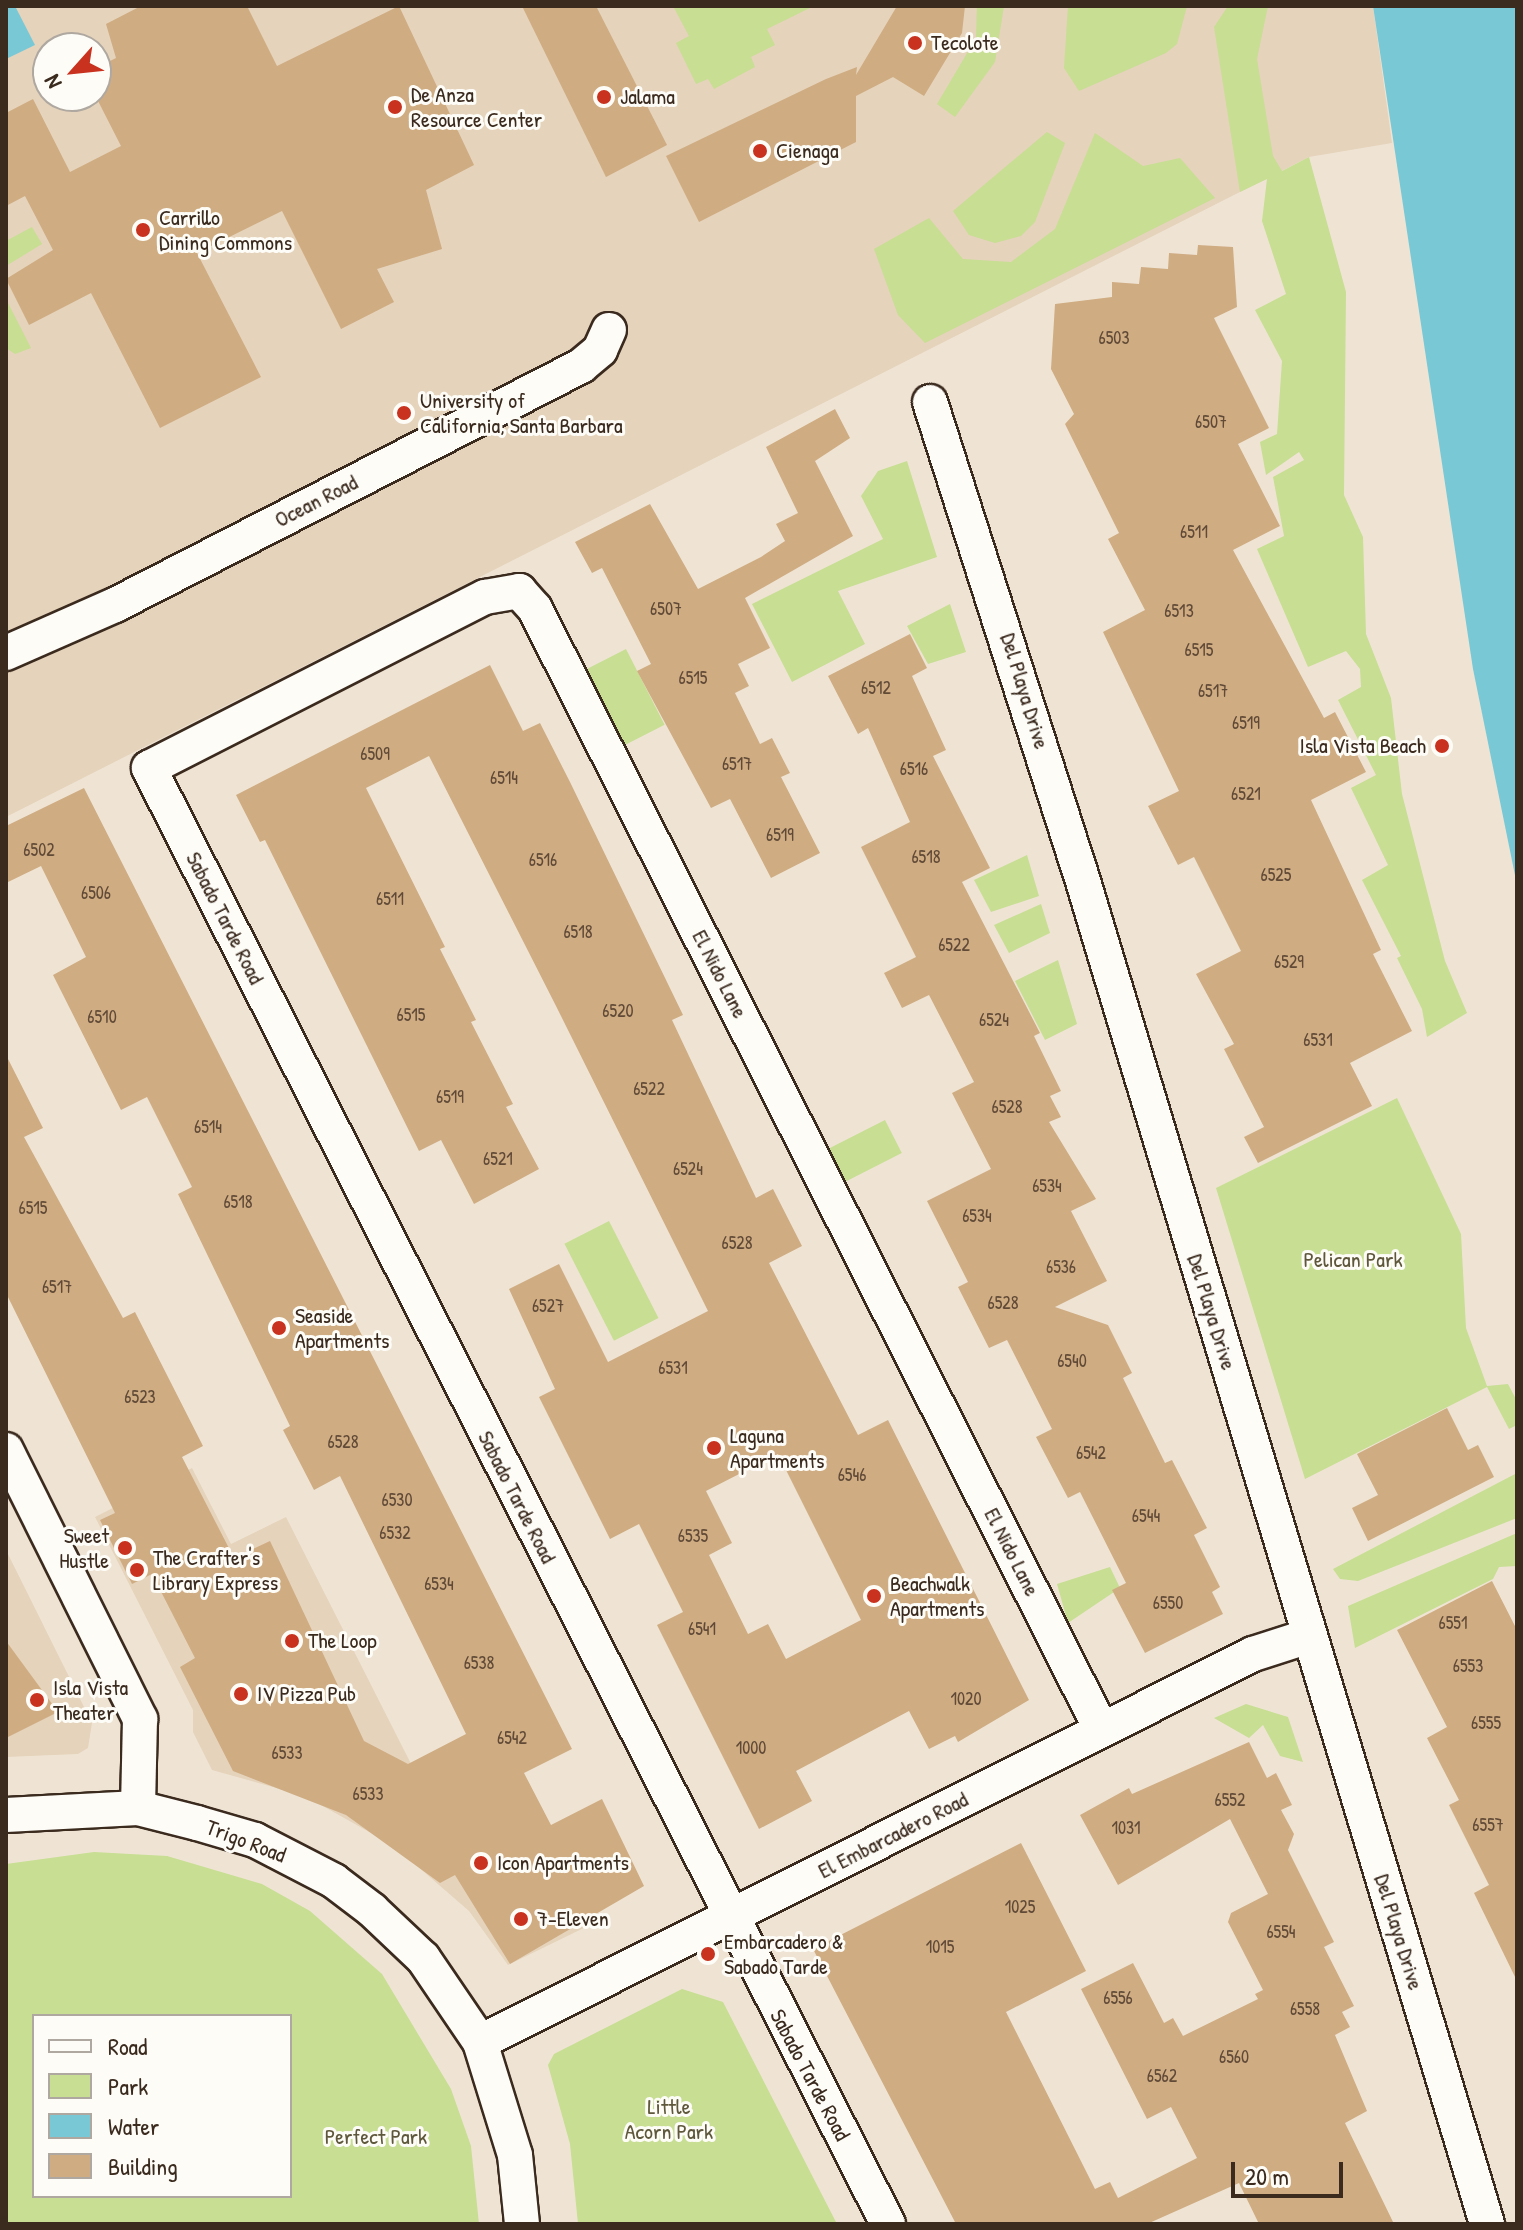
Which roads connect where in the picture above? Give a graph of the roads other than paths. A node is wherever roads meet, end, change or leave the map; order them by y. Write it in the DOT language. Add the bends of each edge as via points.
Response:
graph roads {
  1 [pos="609,330"];
  2 [pos="930,402"];
  3 [pos="6,653"];
  4 [pos="149,768"];
  5 [pos="6,1450"];
  6 [pos="1309,1636"];
  7 [pos="1101,1729"];
  8 [pos="138,1808"];
  9 [pos="6,1815"];
  10 [pos="729,1918"];
  11 [pos="480,2042"];
  12 [pos="522,2224"];
  13 [pos="888,2224"];
  14 [pos="1487,2224"];
  1 -- 3 [label="street, Ocean Road" via="600,350 581,366 115,605"];
  2 -- 6 [label="street, Del Playa Drive" via="1051,778"];
  4 -- 7 [label="street, El Nido Lane" via="485,597 519,591 535,609"];
  4 -- 10 [label="street, Sabado Tarde Road"];
  5 -- 8 [label="street" via="140,1719"];
  6 -- 7 [label="street, El Embarcadero Road" via="1253,1654"];
  6 -- 14 [label="street, Del Playa Drive"];
  7 -- 10 [label="street, El Embarcadero Road"];
  8 -- 9 [label="street, Trigo Road"];
  8 -- 11 [label="street, Trigo Road" via="255,1840 334,1881 423,1958"];
  10 -- 11 [label="street, El Embarcadero Road"];
  10 -- 13 [label="street, Sabado Tarde Road"];
  11 -- 12 [label="street, Trigo Road" via="515,2155"];
}
